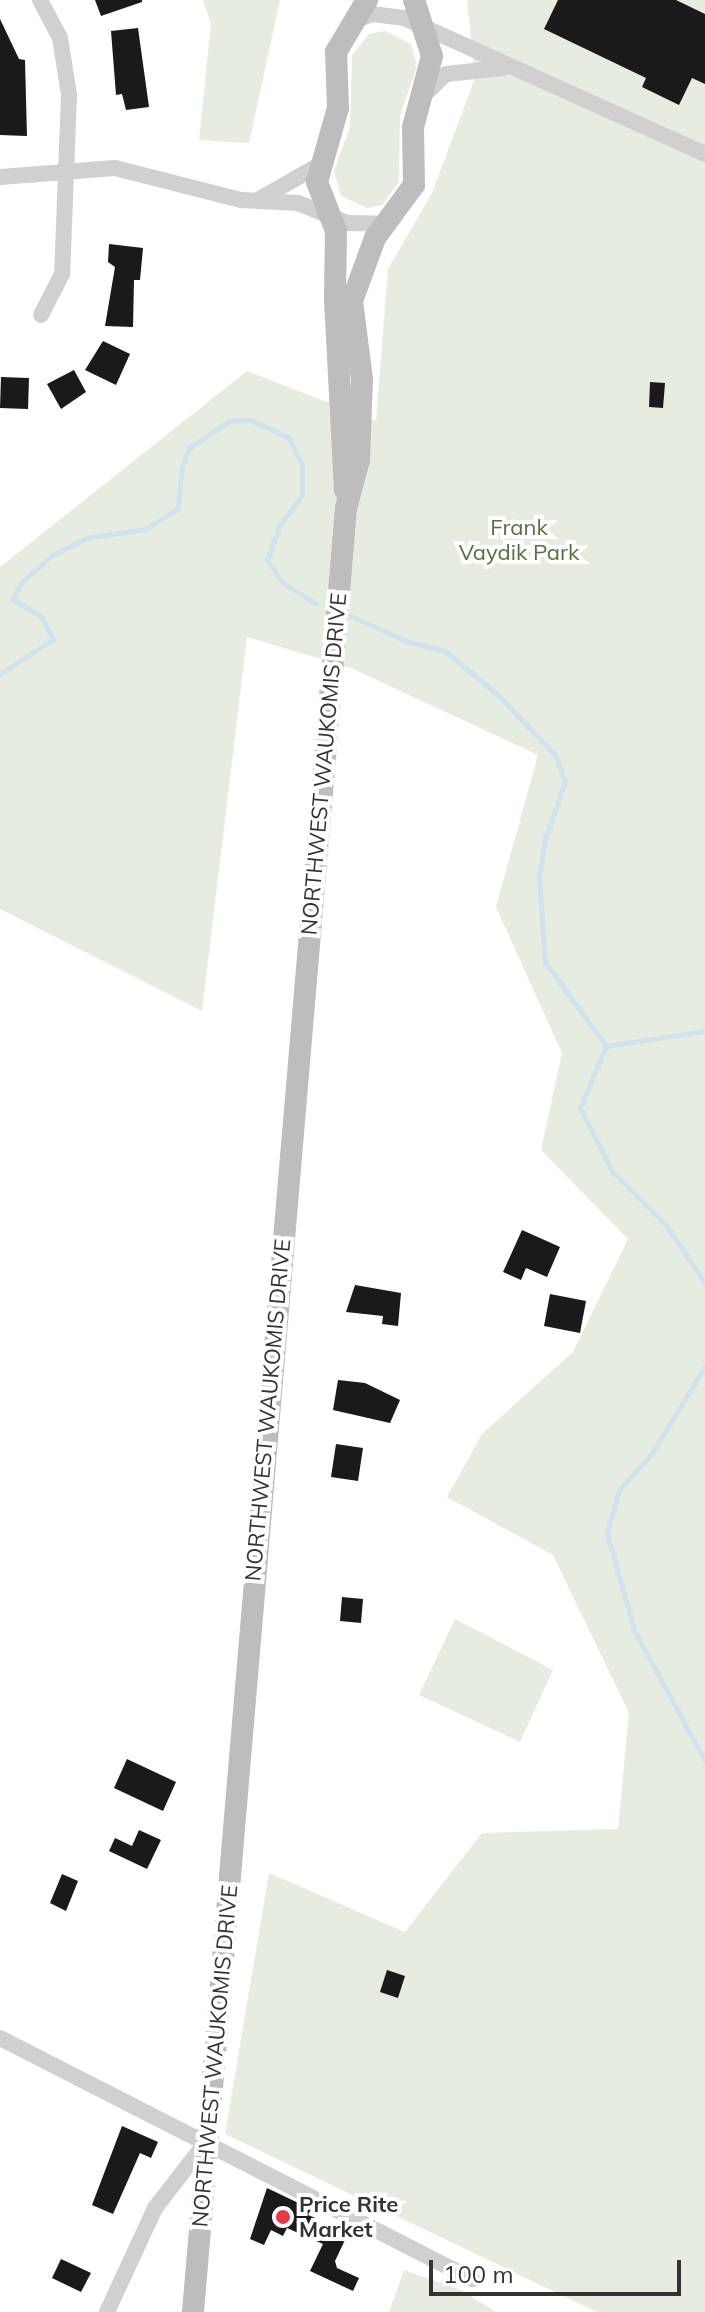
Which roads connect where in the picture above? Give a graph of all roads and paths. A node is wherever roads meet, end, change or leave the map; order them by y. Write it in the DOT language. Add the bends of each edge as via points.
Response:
graph roads {
  1 [pos="40,0"];
  2 [pos="367,0"];
  3 [pos="414,0"];
  4 [pos="352,21"];
  5 [pos="421,28"];
  6 [pos="521,68"];
  7 [pos="421,99"];
  8 [pos="705,154"];
  9 [pos="319,165"];
  10 [pos="68,169"];
  11 [pos="0,177"];
  12 [pos="257,201"];
  13 [pos="332,218"];
  14 [pos="386,224"];
  15 [pos="41,315"];
  16 [pos="346,508"];
  17 [pos="0,2038"];
  18 [pos="207,2141"];
  19 [pos="472,2279"];
  20 [pos="107,2312"];
  21 [pos="193,2312"];
  1 -- 10 [label="street" via="60,38 68,74"];
  2 -- 4 [label="main road, NORTHWEST WAUKOMIS DRIVE"];
  3 -- 5 [label="main road, NORTHWEST WAUKOMIS DRIVE"];
  4 -- 5 [label="street" via="386,14"];
  4 -- 9 [label="main road, NORTHWEST WAUKOMIS DRIVE" via="336,52 338,108"];
  5 -- 6 [label="street"];
  5 -- 7 [label="main road, NORTHWEST WAUKOMIS DRIVE" via="432,56"];
  6 -- 7 [label="street" via="459,70 436,80"];
  6 -- 8 [label="street"];
  7 -- 14 [label="main road, NORTHWEST WAUKOMIS DRIVE" via="413,127 414,185"];
  9 -- 12 [label="street"];
  9 -- 13 [label="main road, NORTHWEST WAUKOMIS DRIVE" via="317,182"];
  10 -- 11 [label="street"];
  10 -- 12 [label="street" via="115,168"];
  10 -- 15 [label="street" via="62,274"];
  12 -- 13 [label="street" via="298,203"];
  13 -- 14 [label="street"];
  13 -- 16 [label="main road, NORTHWEST WAUKOMIS DRIVE"];
  14 -- 16 [label="main road, NORTHWEST WAUKOMIS DRIVE" via="357,277 352,301 361,420 359,460"];
  16 -- 18 [label="main road, NORTHWEST WAUKOMIS DRIVE"];
  17 -- 18 [label="street"];
  18 -- 19 [label="street"];
  18 -- 20 [label="street" via="155,2208"];
  18 -- 21 [label="main road, NORTHWEST WAUKOMIS DRIVE"];
}
